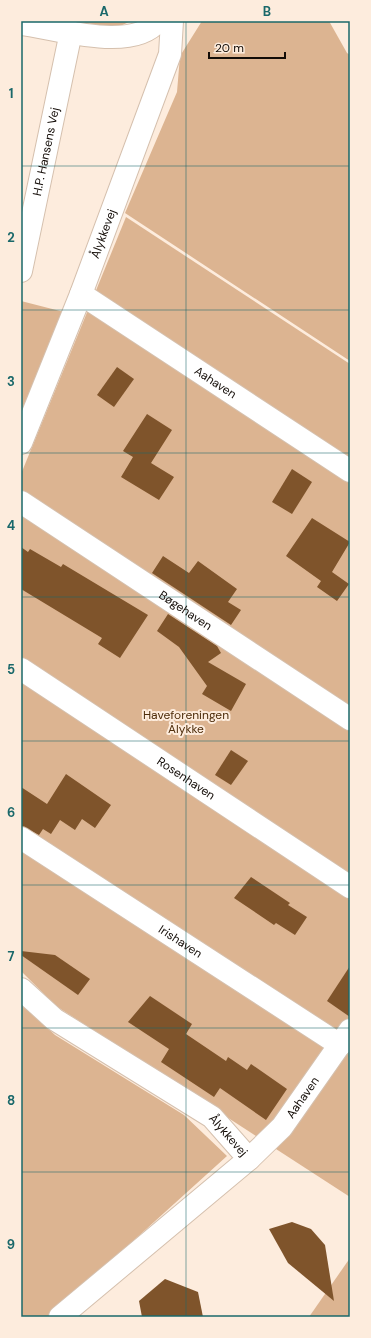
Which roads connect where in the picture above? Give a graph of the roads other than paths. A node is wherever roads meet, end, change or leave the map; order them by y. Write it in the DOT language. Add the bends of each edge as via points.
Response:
graph roads {
  1 [pos="158,21"];
  2 [pos="172,21"];
  3 [pos="29,24"];
  4 [pos="71,32"];
  5 [pos="21,271"];
  6 [pos="81,294"];
  7 [pos="21,443"];
  8 [pos="350,471"];
  9 [pos="21,502"];
  10 [pos="21,670"];
  11 [pos="350,719"];
  12 [pos="21,838"];
  13 [pos="350,887"];
  14 [pos="21,989"];
  15 [pos="345,1038"];
  16 [pos="249,1159"];
  17 [pos="60,1317"];
  1 -- 4 [label="lane" via="138,34 117,38"];
  2 -- 6 [label="lane, Ålykkevej" via="170,54"];
  3 -- 4 [label="lane"];
  4 -- 5 [label="lane, H.P. Hansens Vej"];
  6 -- 7 [label="lane, Ålykkevej"];
  6 -- 8 [label="lane, Aahaven"];
  9 -- 11 [label="lane, Bøgehaven"];
  10 -- 13 [label="lane, Rosenhaven"];
  12 -- 15 [label="lane, Irishaven"];
  14 -- 16 [label="lane, Ålykkevej" via="54,1019 212,1117"];
  15 -- 16 [label="lane, Aahaven" via="282,1127"];
  16 -- 17 [label="lane, Ålykkevej"];
}
